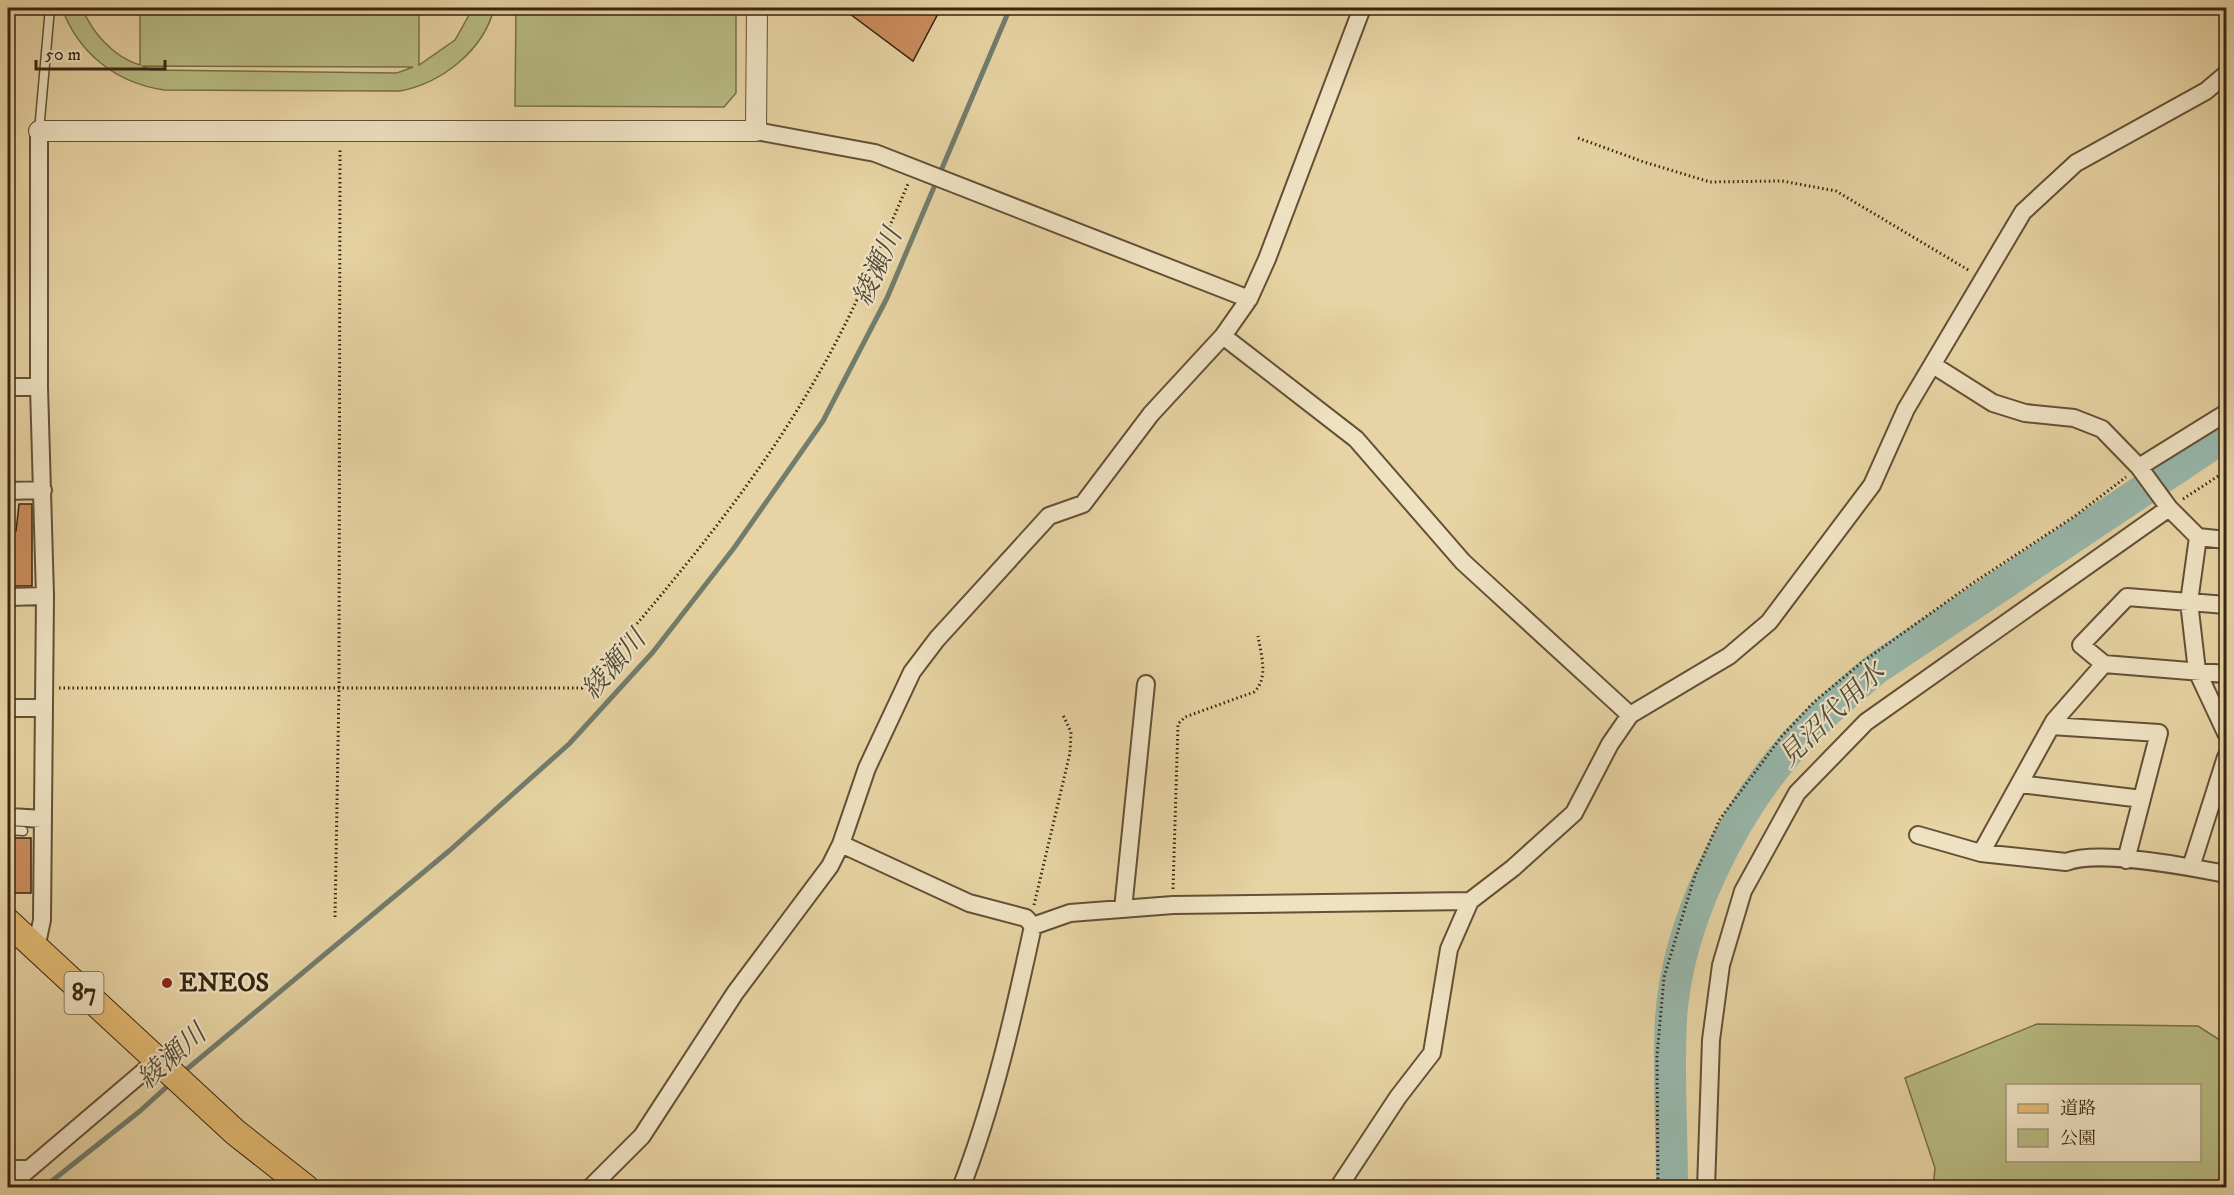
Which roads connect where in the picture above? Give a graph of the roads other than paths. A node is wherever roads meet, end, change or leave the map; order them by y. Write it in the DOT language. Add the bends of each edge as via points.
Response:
graph roads {
  1 [pos="50,8"];
  2 [pos="757,8"];
  3 [pos="1362,8"];
  4 [pos="2226,74"];
  5 [pos="39,131"];
  6 [pos="756,131"];
  7 [pos="1249,299"];
  8 [pos="1223,336"];
  9 [pos="1933,365"];
  10 [pos="8,387"];
  11 [pos="39,387"];
  12 [pos="2226,412"];
  13 [pos="2142,471"];
  14 [pos="8,490"];
  15 [pos="43,490"];
  16 [pos="2169,508"];
  17 [pos="2198,537"];
  18 [pos="2226,540"];
  19 [pos="45,596"];
  20 [pos="8,597"];
  21 [pos="2188,602"];
  22 [pos="2226,605"];
  23 [pos="2104,664"];
  24 [pos="2197,671"];
  25 [pos="2226,674"];
  26 [pos="1146,684"];
  27 [pos="8,708"];
  28 [pos="43,708"];
  29 [pos="1630,715"];
  30 [pos="2051,726"];
  31 [pos="2226,733"];
  32 [pos="2226,757"];
  33 [pos="2020,784"];
  34 [pos="2142,799"];
  35 [pos="8,814"];
  36 [pos="43,819"];
  37 [pos="8,830"];
  38 [pos="23,831"];
  39 [pos="1918,835"];
  40 [pos="841,844"];
  41 [pos="1982,853"];
  42 [pos="2126,860"];
  43 [pos="2191,867"];
  44 [pos="2226,874"];
  45 [pos="1470,901"];
  46 [pos="1123,909"];
  47 [pos="8,922"];
  48 [pos="1030,922"];
  49 [pos="36,948"];
  50 [pos="158,1063"];
  51 [pos="8,1169"];
  52 [pos="29,1169"];
  53 [pos="8,1187"];
  54 [pos="306,1188"];
  55 [pos="590,1188"];
  56 [pos="961,1188"];
  57 [pos="1338,1188"];
  58 [pos="1706,1188"];
  1 -- 5 [label="lane"];
  2 -- 6 [label="street"];
  3 -- 7 [label="street" via="1268,259"];
  4 -- 9 [label="street" via="2206,91 2076,163 2023,212"];
  5 -- 6 [label="street"];
  5 -- 11 [label="street"];
  6 -- 7 [label="street" via="874,153 925,170"];
  7 -- 8 [label="street"];
  8 -- 29 [label="street" via="1356,439 1463,562"];
  8 -- 40 [label="street" via="1151,414 1083,504 1049,516 912,672 872,757"];
  9 -- 13 [label="street" via="1993,403 2025,413 2074,418 2102,429"];
  9 -- 29 [label="street" via="1906,409 1872,485 1769,622 1729,656"];
  10 -- 11 [label="street"];
  11 -- 15 [label="street"];
  12 -- 13 [label="street"];
  13 -- 16 [label="street"];
  14 -- 15 [label="street"];
  15 -- 19 [label="street"];
  16 -- 17 [label="street"];
  16 -- 58 [label="street" via="1866,722 1797,793 1743,891 1721,965 1711,1040"];
  17 -- 18 [label="street"];
  17 -- 21 [label="street"];
  19 -- 20 [label="street"];
  19 -- 28 [label="street"];
  21 -- 22 [label="street"];
  21 -- 23 [label="street" via="2127,597 2081,645"];
  21 -- 24 [label="street"];
  23 -- 24 [label="street"];
  23 -- 30 [label="street"];
  24 -- 25 [label="street"];
  24 -- 31 [label="street"];
  26 -- 46 [label="street"];
  27 -- 28 [label="street"];
  28 -- 36 [label="street"];
  29 -- 45 [label="street" via="1574,813"];
  30 -- 33 [label="street"];
  30 -- 34 [label="street" via="2159,733"];
  32 -- 43 [label="street"];
  33 -- 34 [label="street"];
  33 -- 41 [label="street"];
  34 -- 42 [label="street"];
  35 -- 36 [label="street"];
  36 -- 49 [label="street" via="42,920"];
  37 -- 38 [label="lane"];
  39 -- 41 [label="street"];
  40 -- 48 [label="street" via="969,903"];
  40 -- 55 [label="street" via="830,866 696,1049 642,1136"];
  41 -- 42 [label="street" via="2066,862 2077,858"];
  42 -- 43 [label="street"];
  43 -- 44 [label="street"];
  45 -- 46 [label="street"];
  45 -- 57 [label="street" via="1449,949 1432,1053"];
  46 -- 48 [label="street" via="1070,913"];
  47 -- 49 [label="main road, 87"];
  48 -- 56 [label="street" via="1016,1004 981,1135"];
  49 -- 50 [label="main road, 87"];
  50 -- 52 [label="street"];
  50 -- 54 [label="main road, 87"];
  51 -- 52 [label="street"];
  52 -- 53 [label="street"];
}
